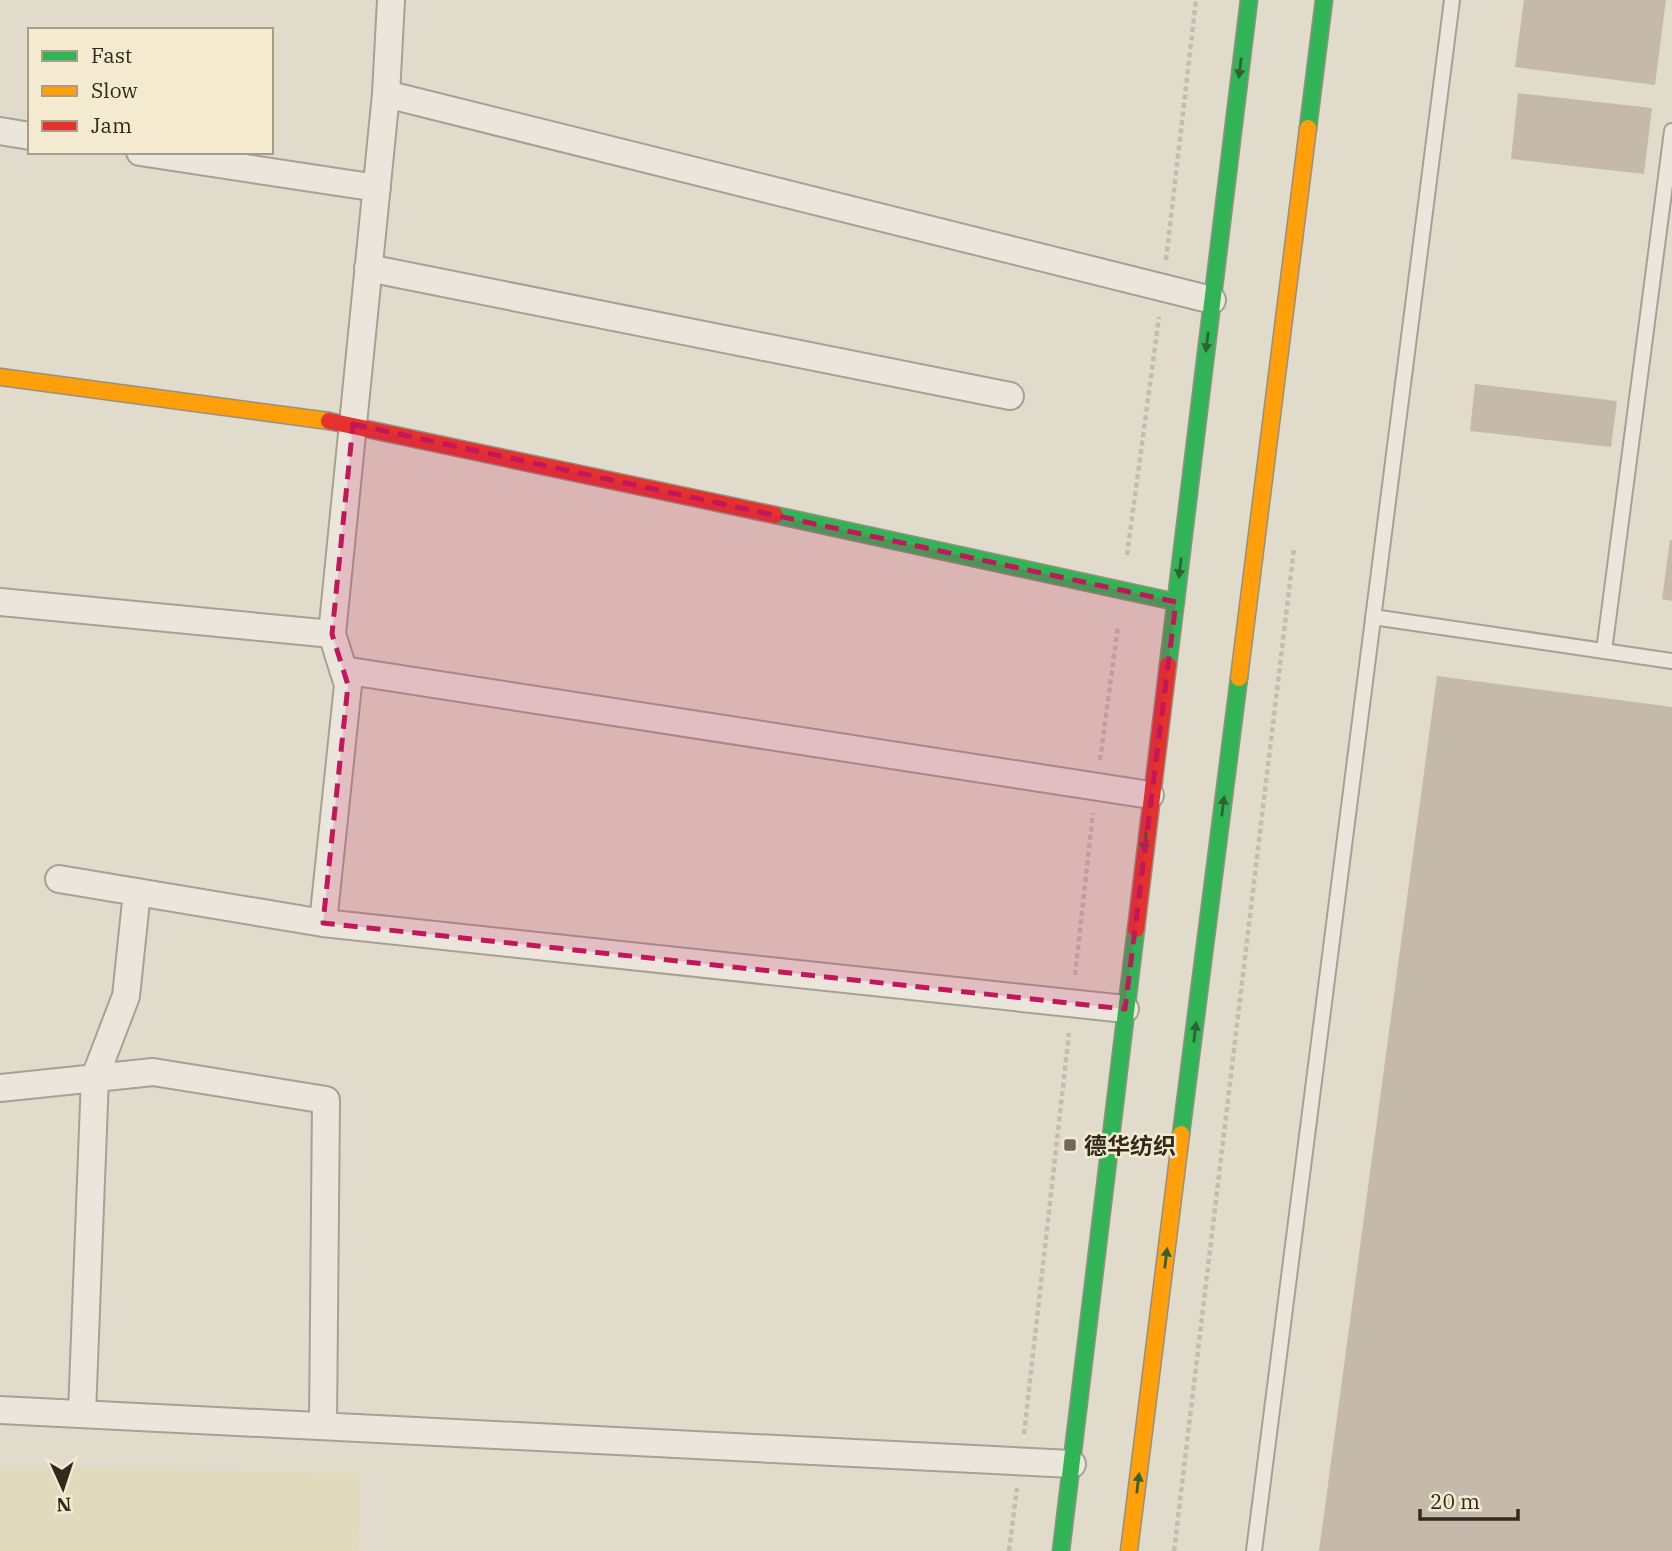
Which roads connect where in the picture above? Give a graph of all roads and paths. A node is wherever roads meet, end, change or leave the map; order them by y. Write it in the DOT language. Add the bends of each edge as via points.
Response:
graph roads {
  1 [pos="391,0"];
  2 [pos="1249,0"];
  3 [pos="1324,0"];
  4 [pos="1452,0"];
  5 [pos="386,94"];
  6 [pos="0,131"];
  7 [pos="1672,131"];
  8 [pos="28,136"];
  9 [pos="153,154"];
  10 [pos="377,188"];
  11 [pos="368,268"];
  12 [pos="1212,300"];
  13 [pos="0,377"];
  14 [pos="1010,396"];
  15 [pos="353,424"];
  16 [pos="1296,536"];
  17 [pos="0,602"];
  18 [pos="1176,602"];
  19 [pos="1373,617"];
  20 [pos="332,634"];
  21 [pos="1604,651"];
  22 [pos="1672,660"];
  23 [pos="343,670"];
  24 [pos="1150,795"];
  25 [pos="59,879"];
  26 [pos="137,892"];
  27 [pos="323,923"];
  28 [pos="1125,1009"];
  29 [pos="95,1077"];
  30 [pos="0,1088"];
  31 [pos="0,1410"];
  32 [pos="82,1414"];
  33 [pos="323,1425"];
  34 [pos="1072,1464"];
  35 [pos="1061,1551"];
  36 [pos="1129,1551"];
  37 [pos="1174,1551"];
  38 [pos="1254,1551"];
  1 -- 5 [label="street"];
  2 -- 12 [label="main road, one-way"];
  36 -- 3 [label="main road, one-way"];
  4 -- 19 [label="lane"];
  5 -- 10 [label="street"];
  5 -- 12 [label="street"];
  6 -- 8 [label="street"];
  7 -- 21 [label="lane"];
  9 -- 10 [label="street"];
  10 -- 11 [label="street"];
  11 -- 14 [label="street"];
  11 -- 15 [label="street"];
  12 -- 18 [label="main road, one-way"];
  13 -- 15 [label="main road"];
  15 -- 18 [label="main road"];
  15 -- 20 [label="street"];
  16 -- 37 [label="path"];
  17 -- 20 [label="street"];
  18 -- 24 [label="main road"];
  19 -- 21 [label="lane"];
  19 -- 38 [label="lane"];
  20 -- 23 [label="street"];
  21 -- 22 [label="lane"];
  23 -- 24 [label="street"];
  23 -- 27 [label="street" via="348,685"];
  24 -- 28 [label="main road, one-way"];
  25 -- 26 [label="street"];
  26 -- 27 [label="street"];
  26 -- 29 [label="street" via="126,996"];
  27 -- 28 [label="street"];
  28 -- 34 [label="main road"];
  29 -- 30 [label="street"];
  29 -- 32 [label="street"];
  29 -- 33 [label="street" via="153,1072 326,1100"];
  31 -- 32 [label="street"];
  32 -- 33 [label="street"];
  33 -- 34 [label="street"];
  34 -- 35 [label="main road"];
}
